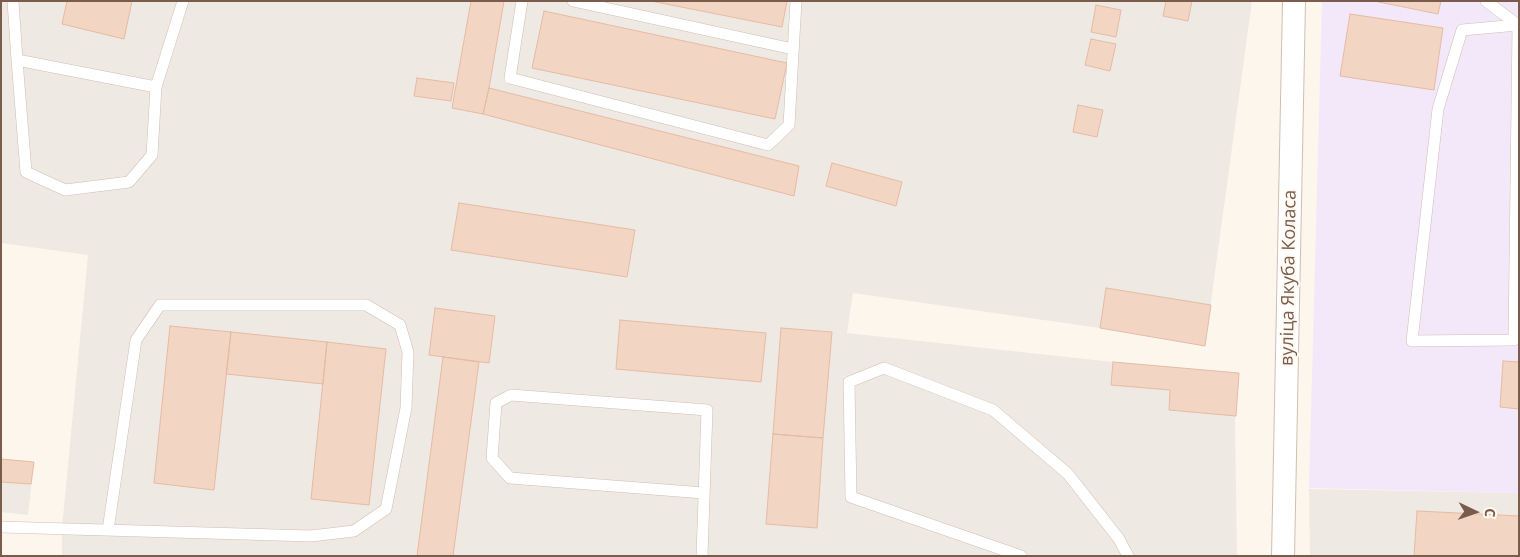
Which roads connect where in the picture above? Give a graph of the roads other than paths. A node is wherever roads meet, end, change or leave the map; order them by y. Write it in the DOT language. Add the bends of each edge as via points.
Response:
graph roads {
  1 [pos="13,1"];
  2 [pos="182,1"];
  3 [pos="522,1"];
  4 [pos="573,1"];
  5 [pos="796,1"];
  6 [pos="1294,1"];
  7 [pos="1486,1"];
  8 [pos="1518,25"];
  9 [pos="793,49"];
  10 [pos="18,60"];
  11 [pos="156,87"];
  12 [pos="704,493"];
  13 [pos="1,527"];
  14 [pos="108,530"];
  15 [pos="702,556"];
  16 [pos="1021,556"];
  17 [pos="1128,556"];
  18 [pos="1284,556"];
  1 -- 10 [label="lane"];
  2 -- 11 [label="lane"];
  3 -- 9 [label="lane" via="510,78 768,145 789,125"];
  4 -- 9 [label="lane"];
  5 -- 9 [label="lane"];
  6 -- 18 [label="street, вуліца Якуба Коласа"];
  7 -- 8 [label="lane"];
  8 -- 8 [label="lane" via="1514,340 1412,341 1438,109 1462,30"];
  10 -- 11 [label="lane"];
  10 -- 11 [label="lane" via="26,172 65,190 129,182 152,155"];
  12 -- 12 [label="lane" via="707,410 511,395 496,403 492,458 510,478"];
  12 -- 15 [label="lane"];
  13 -- 14 [label="lane"];
  14 -- 14 [label="lane" via="311,536 354,531 386,510 406,408 408,352 400,325 366,305 160,305 136,340"];
  16 -- 17 [label="lane" via="852,497 849,382 884,368 993,410 1068,474 1119,539"];
}
